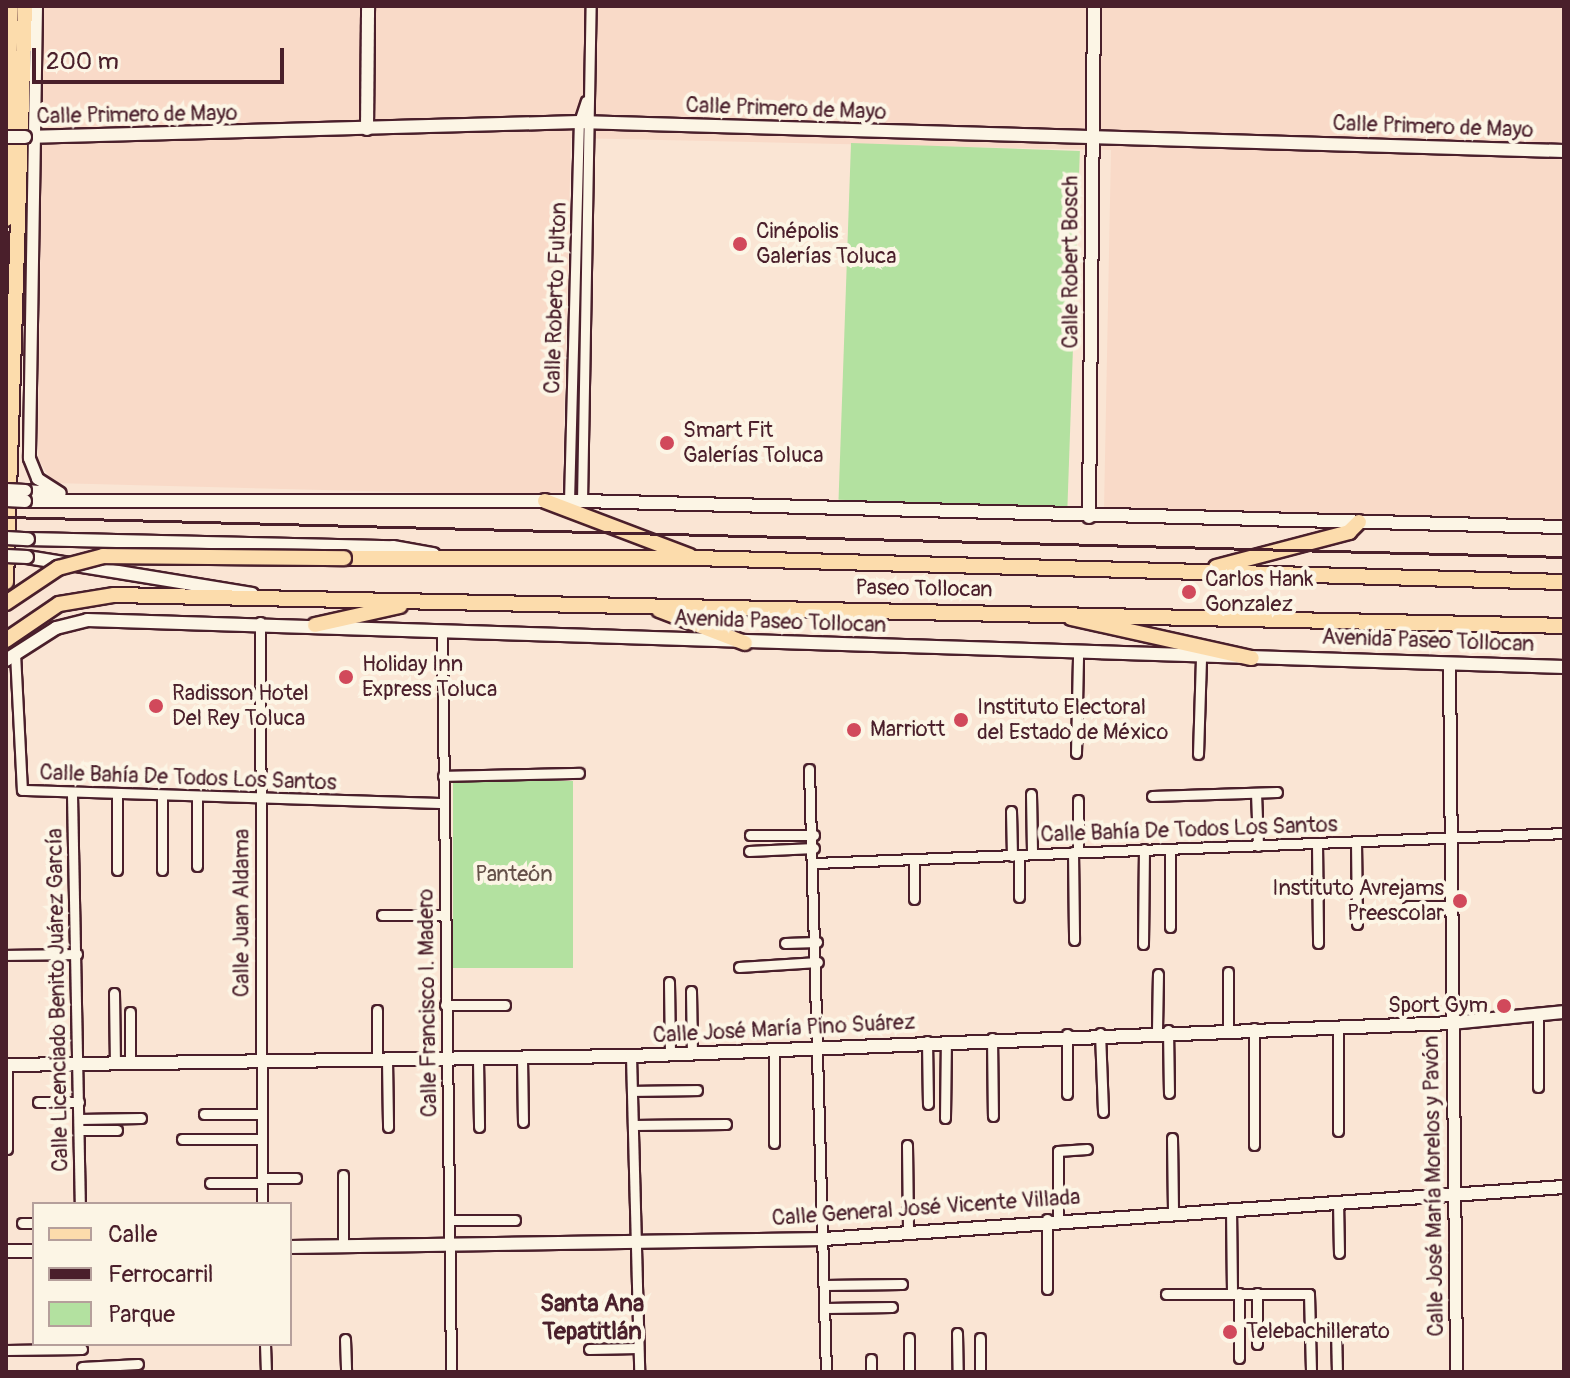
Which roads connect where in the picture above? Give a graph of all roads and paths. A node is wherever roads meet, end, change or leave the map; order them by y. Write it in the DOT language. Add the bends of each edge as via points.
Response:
graph roads {
  1 [pos="11,6"];
  2 [pos="25,6"];
  3 [pos="36,6"];
  4 [pos="368,6"];
  5 [pos="591,6"];
  6 [pos="1094,6"];
  7 [pos="585,122"];
  8 [pos="367,129"];
  9 [pos="6,137"];
  10 [pos="29,137"];
  11 [pos="1092,138"];
  12 [pos="1564,151"];
  13 [pos="6,219"];
  14 [pos="6,489"];
  15 [pos="60,493"];
  16 [pos="25,495"];
  17 [pos="74,498"];
  18 [pos="6,500"];
  19 [pos="545,501"];
  20 [pos="575,501"];
  21 [pos="1089,517"];
  22 [pos="1359,522"];
  23 [pos="1564,527"];
  24 [pos="6,538"];
  25 [pos="6,556"];
  26 [pos="440,556"];
  27 [pos="694,558"];
  28 [pos="1193,572"];
  29 [pos="6,582"];
  30 [pos="1564,582"];
  31 [pos="423,600"];
  32 [pos="283,601"];
  33 [pos="6,603"];
  34 [pos="647,606"];
  35 [pos="1063,614"];
  36 [pos="260,622"];
  37 [pos="315,625"];
  38 [pos="1564,626"];
  39 [pos="442,633"];
  40 [pos="6,640"];
  41 [pos="745,643"];
  42 [pos="1078,654"];
  43 [pos="11,656"];
  44 [pos="1201,657"];
  45 [pos="1252,658"];
  46 [pos="1449,663"];
  47 [pos="1564,667"];
  48 [pos="1076,753"];
  49 [pos="1198,754"];
  50 [pos="809,769"];
  51 [pos="579,773"];
  52 [pos="443,776"];
  53 [pos="1277,792"];
  54 [pos="1256,793"];
  55 [pos="1031,794"];
  56 [pos="72,795"];
  57 [pos="1152,796"];
  58 [pos="117,797"];
  59 [pos="162,797"];
  60 [pos="197,798"];
  61 [pos="260,799"];
  62 [pos="1078,800"];
  63 [pos="443,803"];
  64 [pos="1011,811"];
  65 [pos="1564,833"];
  66 [pos="750,835"];
  67 [pos="814,835"];
  68 [pos="1451,838"];
  69 [pos="1356,842"];
  70 [pos="1317,843"];
  71 [pos="1258,846"];
  72 [pos="814,848"];
  73 [pos="1144,849"];
  74 [pos="1170,849"];
  75 [pos="749,851"];
  76 [pos="1076,852"];
  77 [pos="1032,854"];
  78 [pos="1015,855"];
  79 [pos="914,859"];
  80 [pos="815,863"];
  81 [pos="197,866"];
  82 [pos="117,870"];
  83 [pos="162,870"];
  84 [pos="1019,897"];
  85 [pos="914,899"];
  86 [pos="1408,906"];
  87 [pos="1451,906"];
  88 [pos="382,915"];
  89 [pos="444,915"];
  90 [pos="1357,924"];
  91 [pos="1170,927"];
  92 [pos="1074,940"];
  93 [pos="817,942"];
  94 [pos="785,943"];
  95 [pos="1318,943"];
  96 [pos="1143,944"];
  97 [pos="77,954"];
  98 [pos="6,955"];
  99 [pos="818,962"];
  100 [pos="739,967"];
  101 [pos="1228,972"];
  102 [pos="1158,974"];
  103 [pos="669,982"];
  104 [pos="691,991"];
  105 [pos="114,993"];
  106 [pos="445,1005"];
  107 [pos="505,1005"];
  108 [pos="377,1010"];
  109 [pos="130,1012"];
  110 [pos="1564,1012"];
  111 [pos="1538,1015"];
  112 [pos="1452,1023"];
  113 [pos="1338,1026"];
  114 [pos="1254,1028"];
  115 [pos="1228,1029"];
  116 [pos="1163,1030"];
  117 [pos="1100,1033"];
  118 [pos="1067,1034"];
  119 [pos="992,1038"];
  120 [pos="927,1041"];
  121 [pos="946,1041"];
  122 [pos="822,1046"];
  123 [pos="774,1049"];
  124 [pos="692,1054"];
  125 [pos="670,1055"];
  126 [pos="631,1056"];
  127 [pos="522,1059"];
  128 [pos="382,1060"];
  129 [pos="478,1060"];
  130 [pos="260,1061"];
  131 [pos="447,1061"];
  132 [pos="130,1063"];
  133 [pos="78,1064"];
  134 [pos="115,1064"];
  135 [pos="6,1065"];
  136 [pos="1538,1087"];
  137 [pos="697,1090"];
  138 [pos="632,1091"];
  139 [pos="1169,1093"];
  140 [pos="1067,1094"];
  141 [pos="38,1102"];
  142 [pos="79,1102"];
  143 [pos="928,1104"];
  144 [pos="1103,1112"];
  145 [pos="204,1114"];
  146 [pos="262,1114"];
  147 [pos="993,1116"];
  148 [pos="141,1118"];
  149 [pos="945,1118"];
  150 [pos="79,1119"];
  151 [pos="523,1122"];
  152 [pos="726,1124"];
  153 [pos="633,1125"];
  154 [pos="388,1127"];
  155 [pos="479,1127"];
  156 [pos="79,1130"];
  157 [pos="117,1130"];
  158 [pos="1338,1131"];
  159 [pos="1172,1138"];
  160 [pos="182,1139"];
  161 [pos="262,1139"];
  162 [pos="774,1143"];
  163 [pos="907,1145"];
  164 [pos="1254,1145"];
  165 [pos="7,1149"];
  166 [pos="1087,1149"];
  167 [pos="343,1175"];
  168 [pos="296,1178"];
  169 [pos="262,1180"];
  170 [pos="210,1183"];
  171 [pos="1564,1187"];
  172 [pos="1453,1192"];
  173 [pos="1338,1201"];
  174 [pos="80,1202"];
  175 [pos="262,1202"];
  176 [pos="1231,1209"];
  177 [pos="1173,1212"];
  178 [pos="1053,1218"];
  179 [pos="450,1220"];
  180 [pos="515,1220"];
  181 [pos="22,1223"];
  182 [pos="32,1223"];
  183 [pos="908,1230"];
  184 [pos="824,1239"];
  185 [pos="636,1245"];
  186 [pos="292,1247"];
  187 [pos="343,1247"];
  188 [pos="450,1247"];
  189 [pos="6,1251"];
  190 [pos="32,1251"];
  191 [pos="1339,1253"];
  192 [pos="902,1284"];
  193 [pos="825,1285"];
  194 [pos="1047,1289"];
  195 [pos="1236,1293"];
  196 [pos="1257,1293"];
  197 [pos="1166,1294"];
  198 [pos="892,1307"];
  199 [pos="826,1308"];
  200 [pos="1336,1329"];
  201 [pos="957,1333"];
  202 [pos="909,1338"];
  203 [pos="980,1338"];
  204 [pos="345,1339"];
  205 [pos="1257,1344"];
  206 [pos="265,1346"];
  207 [pos="82,1347"];
  208 [pos="638,1348"];
  209 [pos="589,1349"];
  210 [pos="6,1350"];
  211 [pos="1239,1358"];
  212 [pos="871,1359"];
  213 [pos="138,1364"];
  214 [pos="82,1370"];
  215 [pos="266,1372"];
  216 [pos="346,1372"];
  217 [pos="451,1372"];
  218 [pos="639,1372"];
  219 [pos="826,1372"];
  220 [pos="871,1372"];
  221 [pos="909,1372"];
  222 [pos="958,1372"];
  223 [pos="980,1372"];
  224 [pos="1311,1372"];
  225 [pos="1337,1372"];
  226 [pos="1456,1372"];
  1 -- 13 [label="main road"];
  2 -- 29 [label="main road"];
  3 -- 10 [label="street"];
  4 -- 8 [label="main road"];
  5 -- 7 [label="street, Calle Roberto Fulton"];
  6 -- 11 [label="main road, Calle Robert Bosch"];
  7 -- 8 [label="main road, Calle Primero de Mayo"];
  7 -- 11 [label="main road, Calle Primero de Mayo"];
  7 -- 20 [label="street, Calle Roberto Fulton"];
  8 -- 10 [label="main road, Calle Primero de Mayo"];
  9 -- 10 [label="main road, Calle Primero de Mayo, bridge"];
  10 -- 15 [label="street" via="29,458 37,478"];
  11 -- 12 [label="main road, Calle Primero de Mayo"];
  11 -- 21 [label="main road, Calle Robert Bosch"];
  14 -- 16 [label="street, bridge"];
  15 -- 16 [label="street"];
  15 -- 17 [label="street"];
  16 -- 17 [label="main road"];
  16 -- 18 [label="main road, bridge"];
  17 -- 19 [label="main road"];
  19 -- 20 [label="main road"];
  19 -- 27 [label="main road"];
  20 -- 21 [label="main road"];
  21 -- 22 [label="main road"];
  22 -- 23 [label="main road"];
  22 -- 28 [label="main road" via="1349,532"];
  24 -- 26 [label="main road, bridge" via="393,547"];
  25 -- 32 [label="main road, bridge"];
  26 -- 27 [label="main road, Paseo Tollocan"];
  26 -- 33 [label="main road, bridge" via="103,556 58,568"];
  27 -- 28 [label="main road, Paseo Tollocan"];
  28 -- 30 [label="main road, Paseo Tollocan"];
  31 -- 32 [label="main road, Paseo Tollocan"];
  31 -- 34 [label="main road, Paseo Tollocan"];
  31 -- 37 [label="main road"];
  32 -- 40 [label="main road" via="82,598 34,616"];
  34 -- 35 [label="main road, Paseo Tollocan"];
  34 -- 41 [label="main road"];
  35 -- 38 [label="main road, Paseo Tollocan"];
  35 -- 45 [label="main road" via="1093,627"];
  36 -- 37 [label="main road, Avenida Paseo Tollocan"];
  36 -- 43 [label="main road, Avenida Paseo Tollocan" via="87,620 56,628"];
  36 -- 61 [label="street, Calle Juan Aldama"];
  37 -- 39 [label="main road, Avenida Paseo Tollocan"];
  39 -- 41 [label="main road, Avenida Paseo Tollocan"];
  39 -- 52 [label="street, Calle Francisco I. Madero"];
  41 -- 42 [label="main road, Avenida Paseo Tollocan"];
  42 -- 44 [label="main road, Avenida Paseo Tollocan"];
  42 -- 48 [label="street"];
  43 -- 56 [label="street, Calle Bahía De Todos Los Santos" via="19,787"];
  44 -- 45 [label="main road, Avenida Paseo Tollocan"];
  44 -- 49 [label="street"];
  45 -- 46 [label="main road, Avenida Paseo Tollocan"];
  46 -- 47 [label="main road, Avenida Paseo Tollocan"];
  46 -- 68 [label="street, Calle José María Morelos y Pavón"];
  50 -- 67 [label="street"];
  51 -- 52 [label="street"];
  52 -- 63 [label="street, Calle Francisco I. Madero"];
  53 -- 54 [label="street"];
  54 -- 57 [label="street"];
  54 -- 71 [label="street"];
  55 -- 77 [label="street"];
  56 -- 58 [label="street, Calle Bahía De Todos Los Santos"];
  56 -- 97 [label="street, Calle Licenciado Benito Juárez García"];
  58 -- 59 [label="street, Calle Bahía De Todos Los Santos"];
  58 -- 82 [label="street"];
  59 -- 60 [label="street, Calle Bahía De Todos Los Santos"];
  59 -- 83 [label="street"];
  60 -- 61 [label="street, Calle Bahía De Todos Los Santos"];
  60 -- 81 [label="street"];
  61 -- 63 [label="street, Calle Bahía De Todos Los Santos"];
  61 -- 130 [label="street, Calle Juan Aldama"];
  62 -- 76 [label="street"];
  63 -- 89 [label="street, Calle Francisco I. Madero"];
  64 -- 78 [label="street"];
  65 -- 68 [label="street, Calle Bahía De Todos Los Santos"];
  66 -- 67 [label="street"];
  67 -- 72 [label="street"];
  68 -- 69 [label="street, Calle Bahía De Todos Los Santos"];
  68 -- 87 [label="street, Calle José María Morelos y Pavón"];
  69 -- 70 [label="street, Calle Bahía De Todos Los Santos"];
  69 -- 90 [label="street"];
  70 -- 71 [label="street, Calle Bahía De Todos Los Santos"];
  70 -- 95 [label="street"];
  71 -- 74 [label="street, Calle Bahía De Todos Los Santos"];
  72 -- 75 [label="street"];
  72 -- 80 [label="street"];
  73 -- 74 [label="street, Calle Bahía De Todos Los Santos"];
  73 -- 76 [label="street, Calle Bahía De Todos Los Santos"];
  73 -- 96 [label="street"];
  74 -- 91 [label="street"];
  76 -- 77 [label="street, Calle Bahía De Todos Los Santos"];
  76 -- 92 [label="street"];
  77 -- 78 [label="street, Calle Bahía De Todos Los Santos"];
  78 -- 79 [label="street, Calle Bahía De Todos Los Santos"];
  78 -- 84 [label="street"];
  79 -- 80 [label="street, Calle Bahía De Todos Los Santos"];
  79 -- 85 [label="street"];
  80 -- 93 [label="street"];
  86 -- 87 [label="street"];
  87 -- 112 [label="street, Calle José María Morelos y Pavón"];
  88 -- 89 [label="street"];
  89 -- 106 [label="street, Calle Francisco I. Madero"];
  93 -- 94 [label="street"];
  93 -- 99 [label="street"];
  97 -- 98 [label="street"];
  97 -- 133 [label="street, Calle Licenciado Benito Juárez García"];
  99 -- 100 [label="street"];
  99 -- 122 [label="street"];
  101 -- 115 [label="street"];
  102 -- 116 [label="street"];
  103 -- 125 [label="street"];
  104 -- 124 [label="street"];
  105 -- 134 [label="street"];
  106 -- 107 [label="street"];
  106 -- 131 [label="street, Calle Francisco I. Madero"];
  108 -- 128 [label="street"];
  109 -- 132 [label="street"];
  110 -- 111 [label="main road, Calle José María Pino Suárez"];
  111 -- 112 [label="main road, Calle José María Pino Suárez"];
  111 -- 136 [label="street"];
  112 -- 113 [label="main road, Calle José María Pino Suárez"];
  112 -- 172 [label="street, Calle José María Morelos y Pavón"];
  113 -- 114 [label="main road, Calle José María Pino Suárez"];
  113 -- 158 [label="street"];
  114 -- 115 [label="main road, Calle José María Pino Suárez"];
  114 -- 164 [label="street"];
  115 -- 116 [label="main road, Calle José María Pino Suárez"];
  116 -- 117 [label="main road, Calle José María Pino Suárez"];
  116 -- 139 [label="street"];
  117 -- 118 [label="main road, Calle José María Pino Suárez"];
  117 -- 144 [label="street"];
  118 -- 119 [label="main road, Calle José María Pino Suárez"];
  118 -- 140 [label="street"];
  119 -- 121 [label="main road, Calle José María Pino Suárez"];
  119 -- 147 [label="street"];
  120 -- 121 [label="main road, Calle José María Pino Suárez"];
  120 -- 122 [label="main road, Calle José María Pino Suárez"];
  120 -- 143 [label="street"];
  121 -- 149 [label="street"];
  122 -- 123 [label="main road, Calle José María Pino Suárez"];
  122 -- 184 [label="street"];
  123 -- 124 [label="main road, Calle José María Pino Suárez"];
  123 -- 162 [label="street"];
  124 -- 125 [label="main road, Calle José María Pino Suárez"];
  125 -- 126 [label="main road, Calle José María Pino Suárez"];
  126 -- 127 [label="main road, Calle José María Pino Suárez"];
  126 -- 138 [label="street"];
  127 -- 129 [label="main road, Calle José María Pino Suárez"];
  127 -- 151 [label="street"];
  128 -- 130 [label="main road, Calle José María Pino Suárez"];
  128 -- 131 [label="main road, Calle José María Pino Suárez"];
  128 -- 154 [label="street"];
  129 -- 131 [label="main road, Calle José María Pino Suárez"];
  129 -- 155 [label="street"];
  130 -- 132 [label="main road, Calle José María Pino Suárez"];
  130 -- 146 [label="street, Calle Juan Aldama"];
  131 -- 179 [label="street, Calle Francisco I. Madero"];
  132 -- 134 [label="main road, Calle José María Pino Suárez"];
  133 -- 134 [label="main road, Calle José María Pino Suárez"];
  133 -- 135 [label="main road, Calle José María Pino Suárez"];
  133 -- 142 [label="street, Calle Licenciado Benito Juárez García"];
  135 -- 165 [label="street"];
  137 -- 138 [label="street"];
  138 -- 153 [label="street"];
  141 -- 142 [label="street"];
  142 -- 150 [label="street, Calle Licenciado Benito Juárez García"];
  145 -- 146 [label="street"];
  146 -- 161 [label="street, Calle Juan Aldama"];
  148 -- 150 [label="street"];
  150 -- 156 [label="street, Calle Licenciado Benito Juárez García"];
  152 -- 153 [label="street"];
  153 -- 185 [label="street"];
  156 -- 157 [label="street"];
  156 -- 174 [label="street, Calle Licenciado Benito Juárez García"];
  159 -- 177 [label="street"];
  160 -- 161 [label="street"];
  161 -- 169 [label="street, Calle Juan Aldama"];
  163 -- 183 [label="street"];
  166 -- 178 [label="street" via="1058,1151"];
  167 -- 187 [label="street"];
  168 -- 169 [label="street"];
  169 -- 170 [label="street"];
  169 -- 175 [label="street, Calle Juan Aldama"];
  171 -- 172 [label="main road, Calle General José Vicente Villada"];
  172 -- 173 [label="main road, Calle General José Vicente Villada"];
  172 -- 226 [label="street, Calle José María Morelos y Pavón"];
  173 -- 176 [label="main road, Calle General José Vicente Villada"];
  173 -- 191 [label="street"];
  176 -- 177 [label="main road, Calle General José Vicente Villada"];
  176 -- 195 [label="street"];
  177 -- 178 [label="main road, Calle General José Vicente Villada"];
  178 -- 183 [label="main road, Calle General José Vicente Villada"];
  178 -- 194 [label="street"];
  179 -- 180 [label="street"];
  179 -- 188 [label="street, Calle Francisco I. Madero"];
  181 -- 182 [label="street"];
  183 -- 184 [label="main road, Calle General José Vicente Villada"];
  184 -- 185 [label="main road, Calle General José Vicente Villada"];
  184 -- 193 [label="street"];
  185 -- 188 [label="main road, Calle General José Vicente Villada"];
  185 -- 208 [label="street"];
  186 -- 187 [label="main road, Calle General José Vicente Villada"];
  187 -- 188 [label="main road, Calle General José Vicente Villada"];
  188 -- 217 [label="street, Calle Francisco I. Madero"];
  189 -- 190 [label="main road"];
  192 -- 193 [label="street"];
  193 -- 199 [label="street"];
  195 -- 196 [label="street"];
  195 -- 197 [label="street"];
  195 -- 211 [label="street"];
  196 -- 205 [label="street"];
  196 -- 224 [label="street" via="1309,1294"];
  198 -- 199 [label="street"];
  199 -- 219 [label="street"];
  200 -- 225 [label="street"];
  201 -- 222 [label="street"];
  202 -- 221 [label="street"];
  203 -- 223 [label="street"];
  204 -- 216 [label="street"];
  206 -- 215 [label="street"];
  207 -- 210 [label="street"];
  207 -- 214 [label="street"];
  208 -- 209 [label="street"];
  208 -- 218 [label="street"];
  212 -- 220 [label="street"];
  213 -- 214 [label="street"];
}
